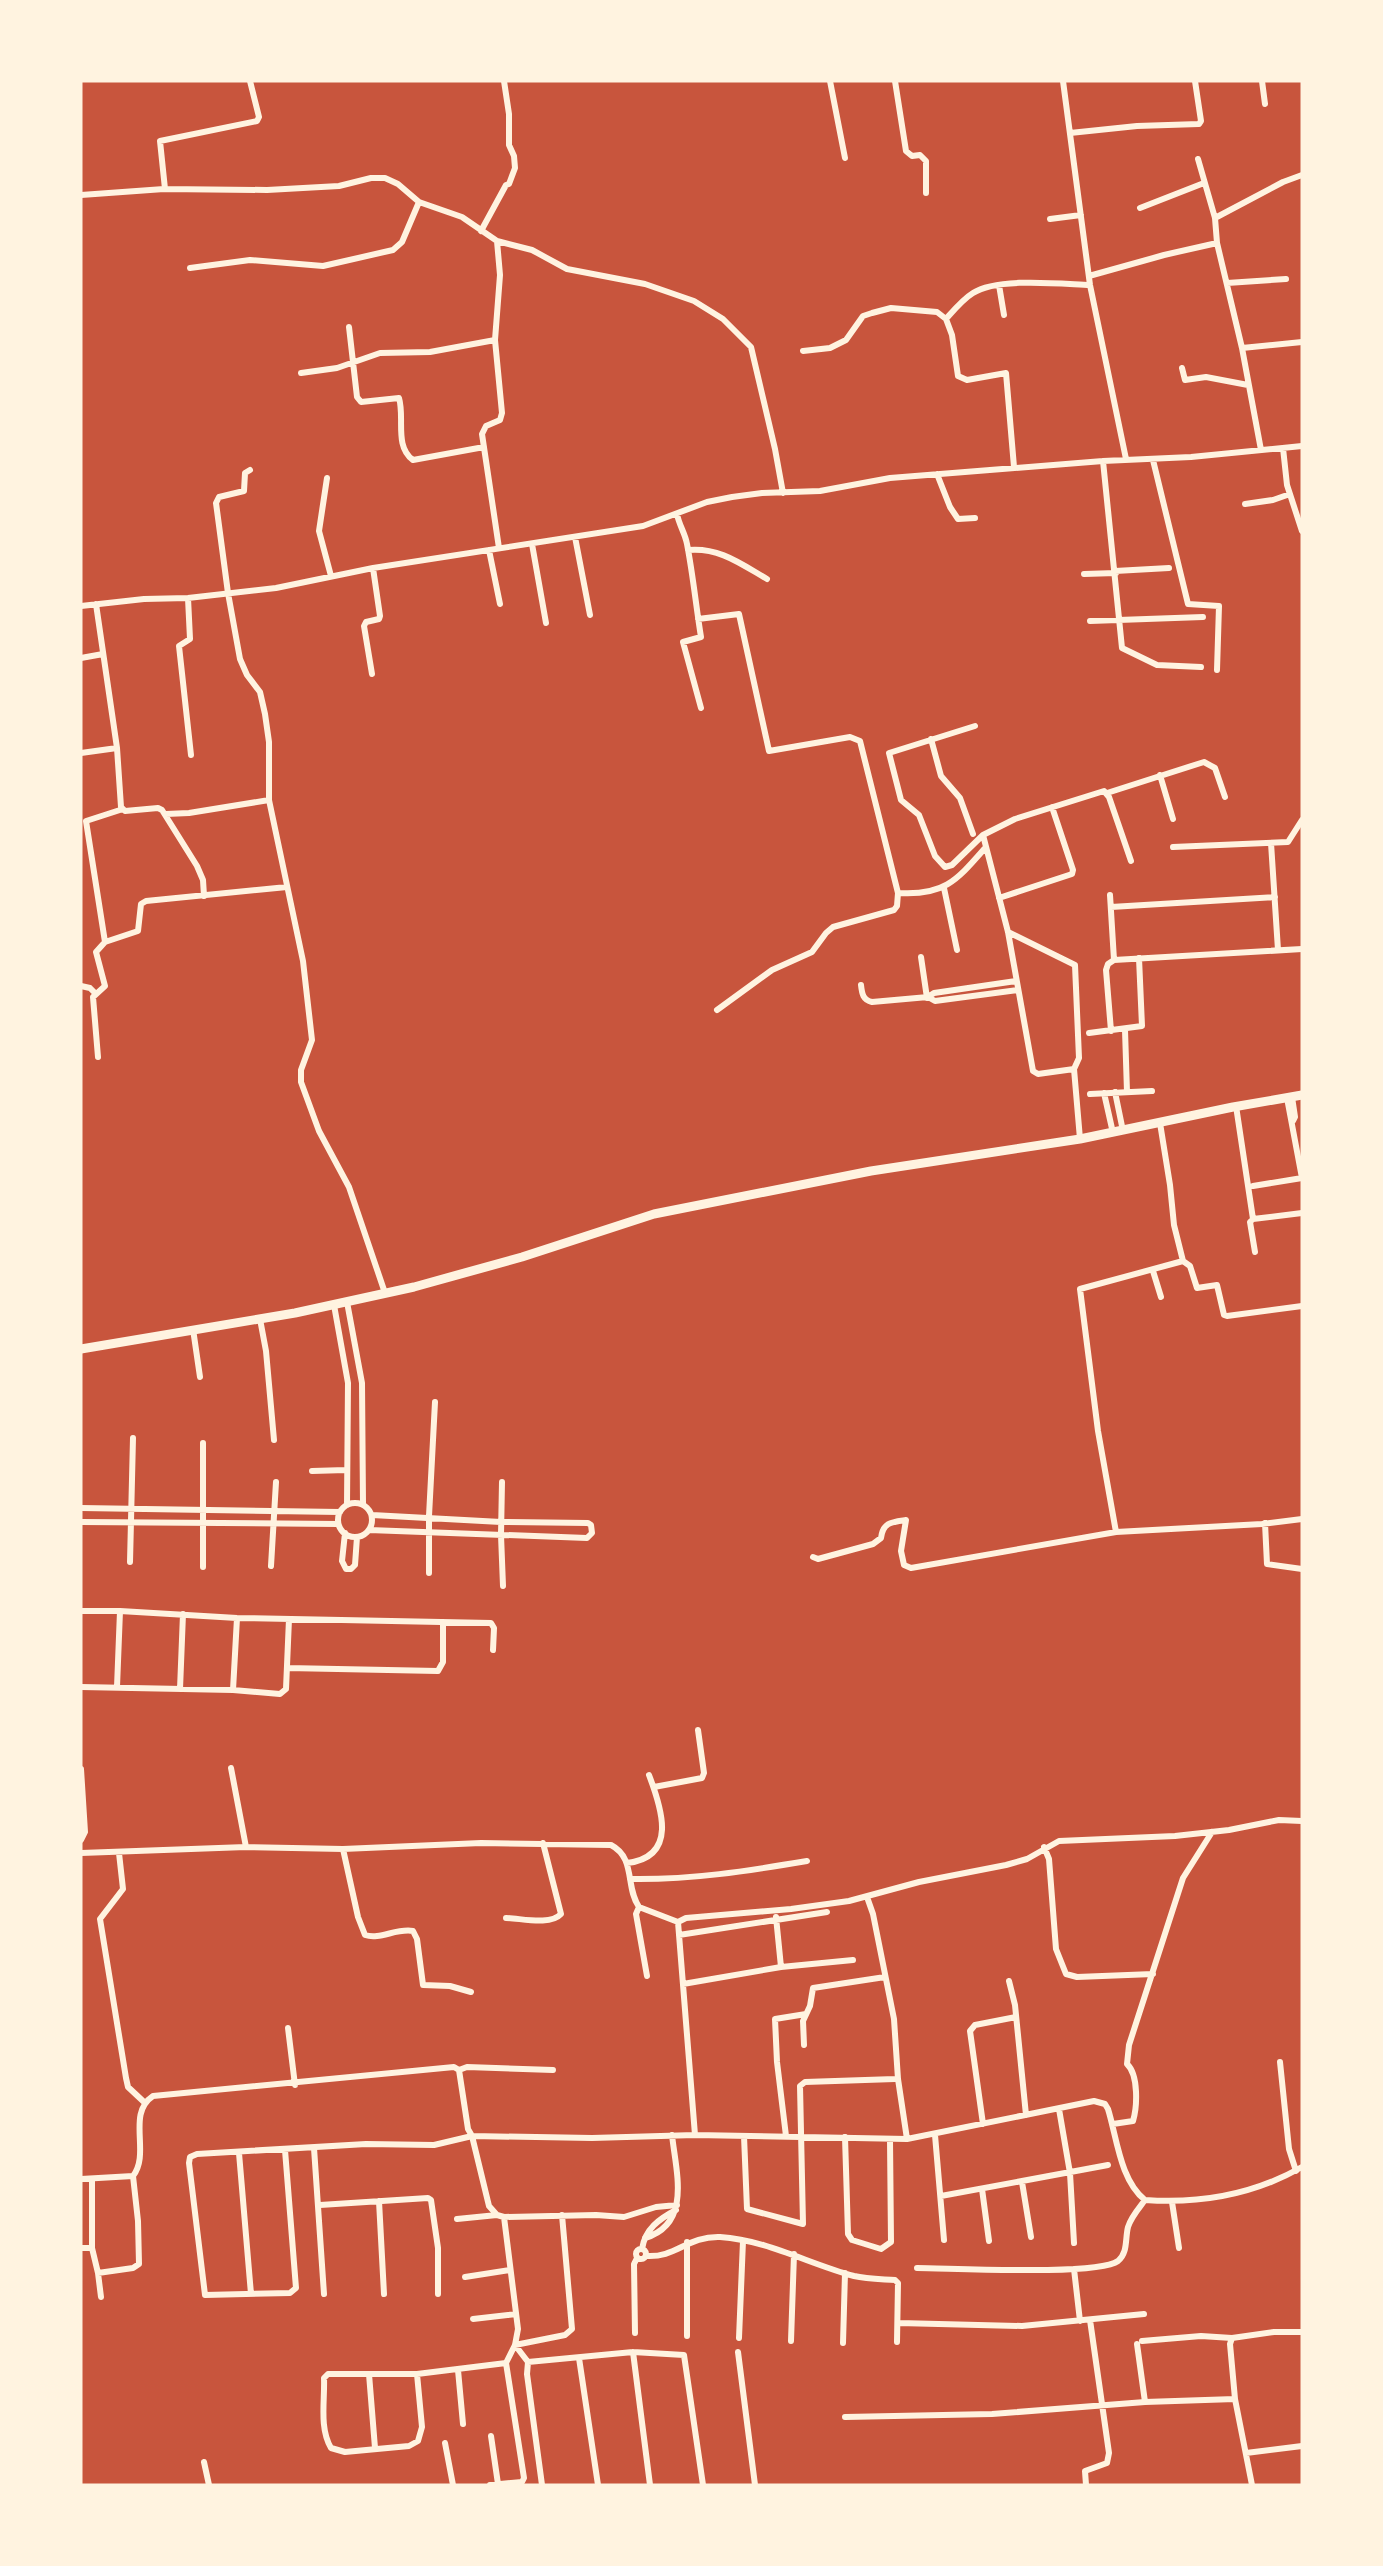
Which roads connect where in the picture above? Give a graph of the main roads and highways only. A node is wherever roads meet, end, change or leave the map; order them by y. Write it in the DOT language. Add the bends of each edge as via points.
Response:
graph roads {
  1 [pos="1294,1097"];
  2 [pos="81,1349"];
  1 -- 2 [label="main road" via="1080,1139 871,1171 654,1214 522,1257 347,1302"];
}
